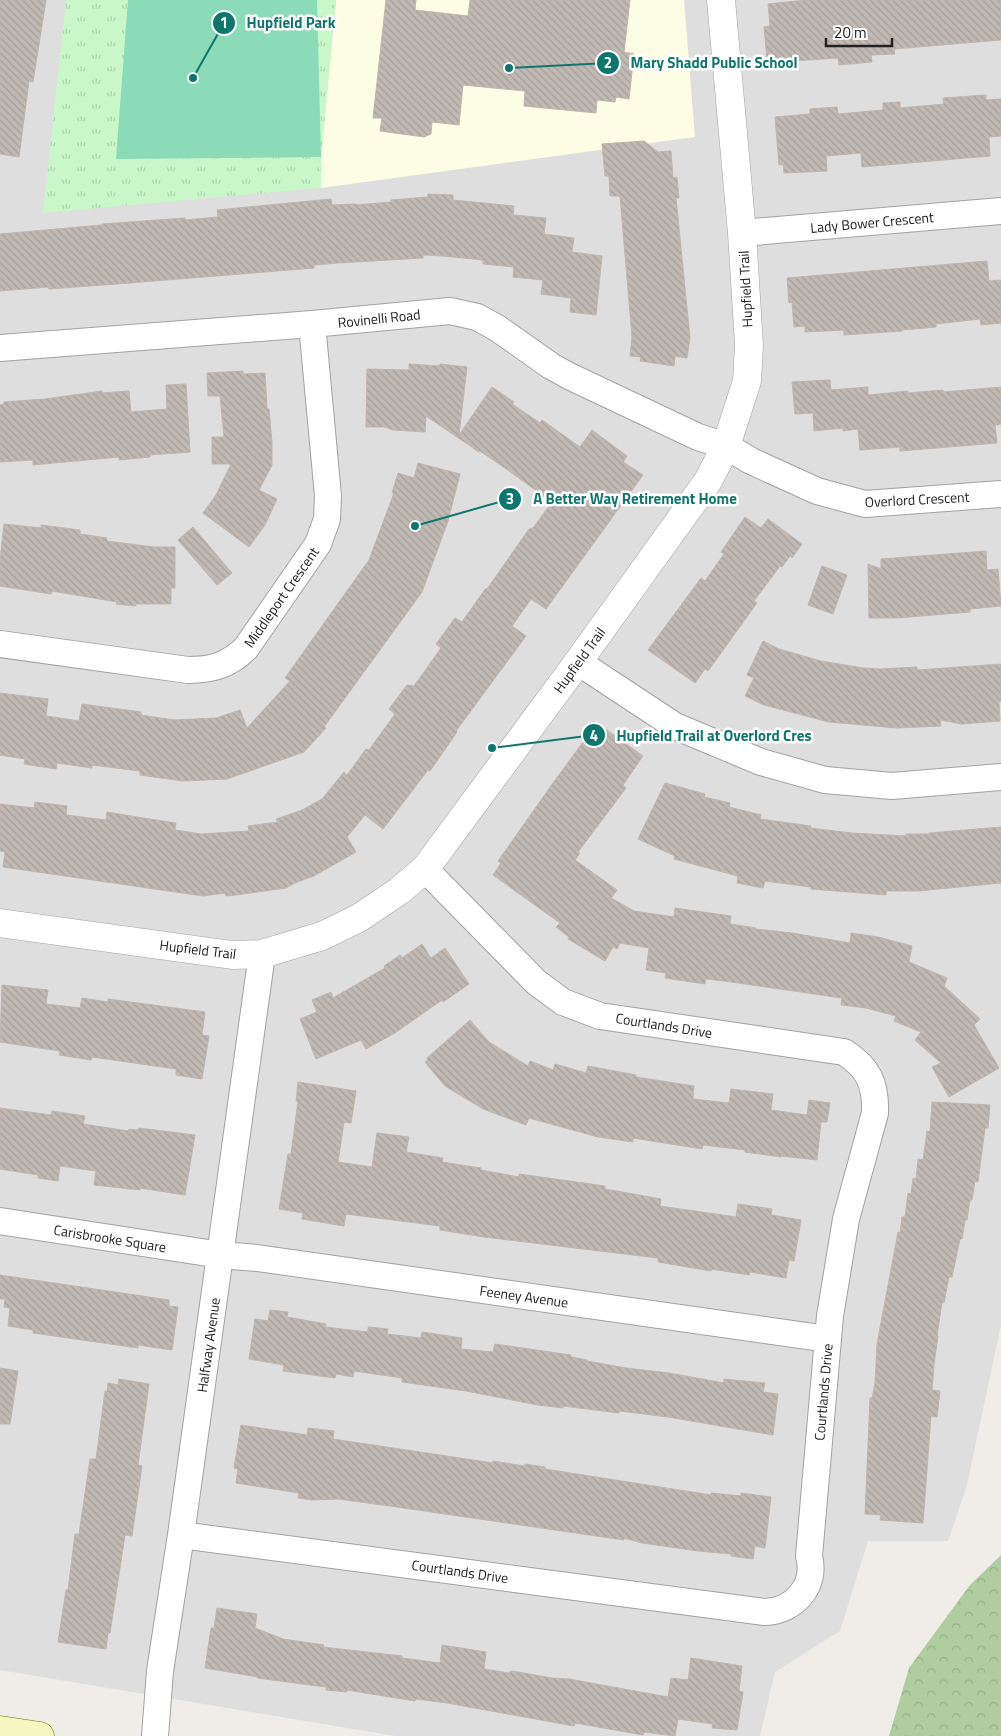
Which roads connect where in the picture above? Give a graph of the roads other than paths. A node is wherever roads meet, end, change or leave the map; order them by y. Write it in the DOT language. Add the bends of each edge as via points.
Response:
graph roads {
  1 [pos="721,0"];
  2 [pos="1001,211"];
  3 [pos="742,234"];
  4 [pos="312,324"];
  5 [pos="0,348"];
  6 [pos="726,446"];
  7 [pos="1001,494"];
  8 [pos="0,644"];
  9 [pos="578,662"];
  10 [pos="1001,777"];
  11 [pos="425,869"];
  12 [pos="0,923"];
  13 [pos="262,954"];
  14 [pos="0,1221"];
  15 [pos="221,1255"];
  16 [pos="828,1339"];
  17 [pos="181,1535"];
  18 [pos="0,1730"];
  19 [pos="40,1736"];
  20 [pos="155,1736"];
  1 -- 3 [label="street, Hupfield Trail"];
  2 -- 3 [label="street, Lady Bower Crescent"];
  3 -- 6 [label="street, Hupfield Trail" via="749,345 747,381"];
  4 -- 5 [label="street, Rovinelli Road"];
  4 -- 6 [label="street, Rovinelli Road" via="450,311 477,317 569,376 698,437"];
  4 -- 8 [label="street, Middleport Crescent" via="328,496 327,518 318,544 246,648 218,667 196,670"];
  6 -- 7 [label="street, Overlord Crescent" via="817,491 865,504"];
  6 -- 9 [label="street, Hupfield Trail" via="708,481"];
  9 -- 10 [label="street" via="675,726 761,762 825,780 892,786"];
  9 -- 11 [label="street, Hupfield Trail"];
  11 -- 13 [label="street, Hupfield Trail" via="359,918 322,936"];
  11 -- 16 [label="street, Courtlands Drive" via="536,982 563,1002 600,1016 844,1052 856,1059 873,1085 875,1113 846,1220"];
  12 -- 13 [label="street, Hupfield Trail" via="232,955"];
  13 -- 15 [label="street, Halfway Avenue"];
  14 -- 15 [label="street, Carisbrooke Square"];
  15 -- 16 [label="street, Feeney Avenue"];
  15 -- 17 [label="street, Halfway Avenue"];
  16 -- 17 [label="street, Courtlands Drive" via="810,1575 800,1596 777,1611"];
  17 -- 20 [label="street, Halfway Avenue" via="160,1671"];
  18 -- 19 [label="main road"];
}
